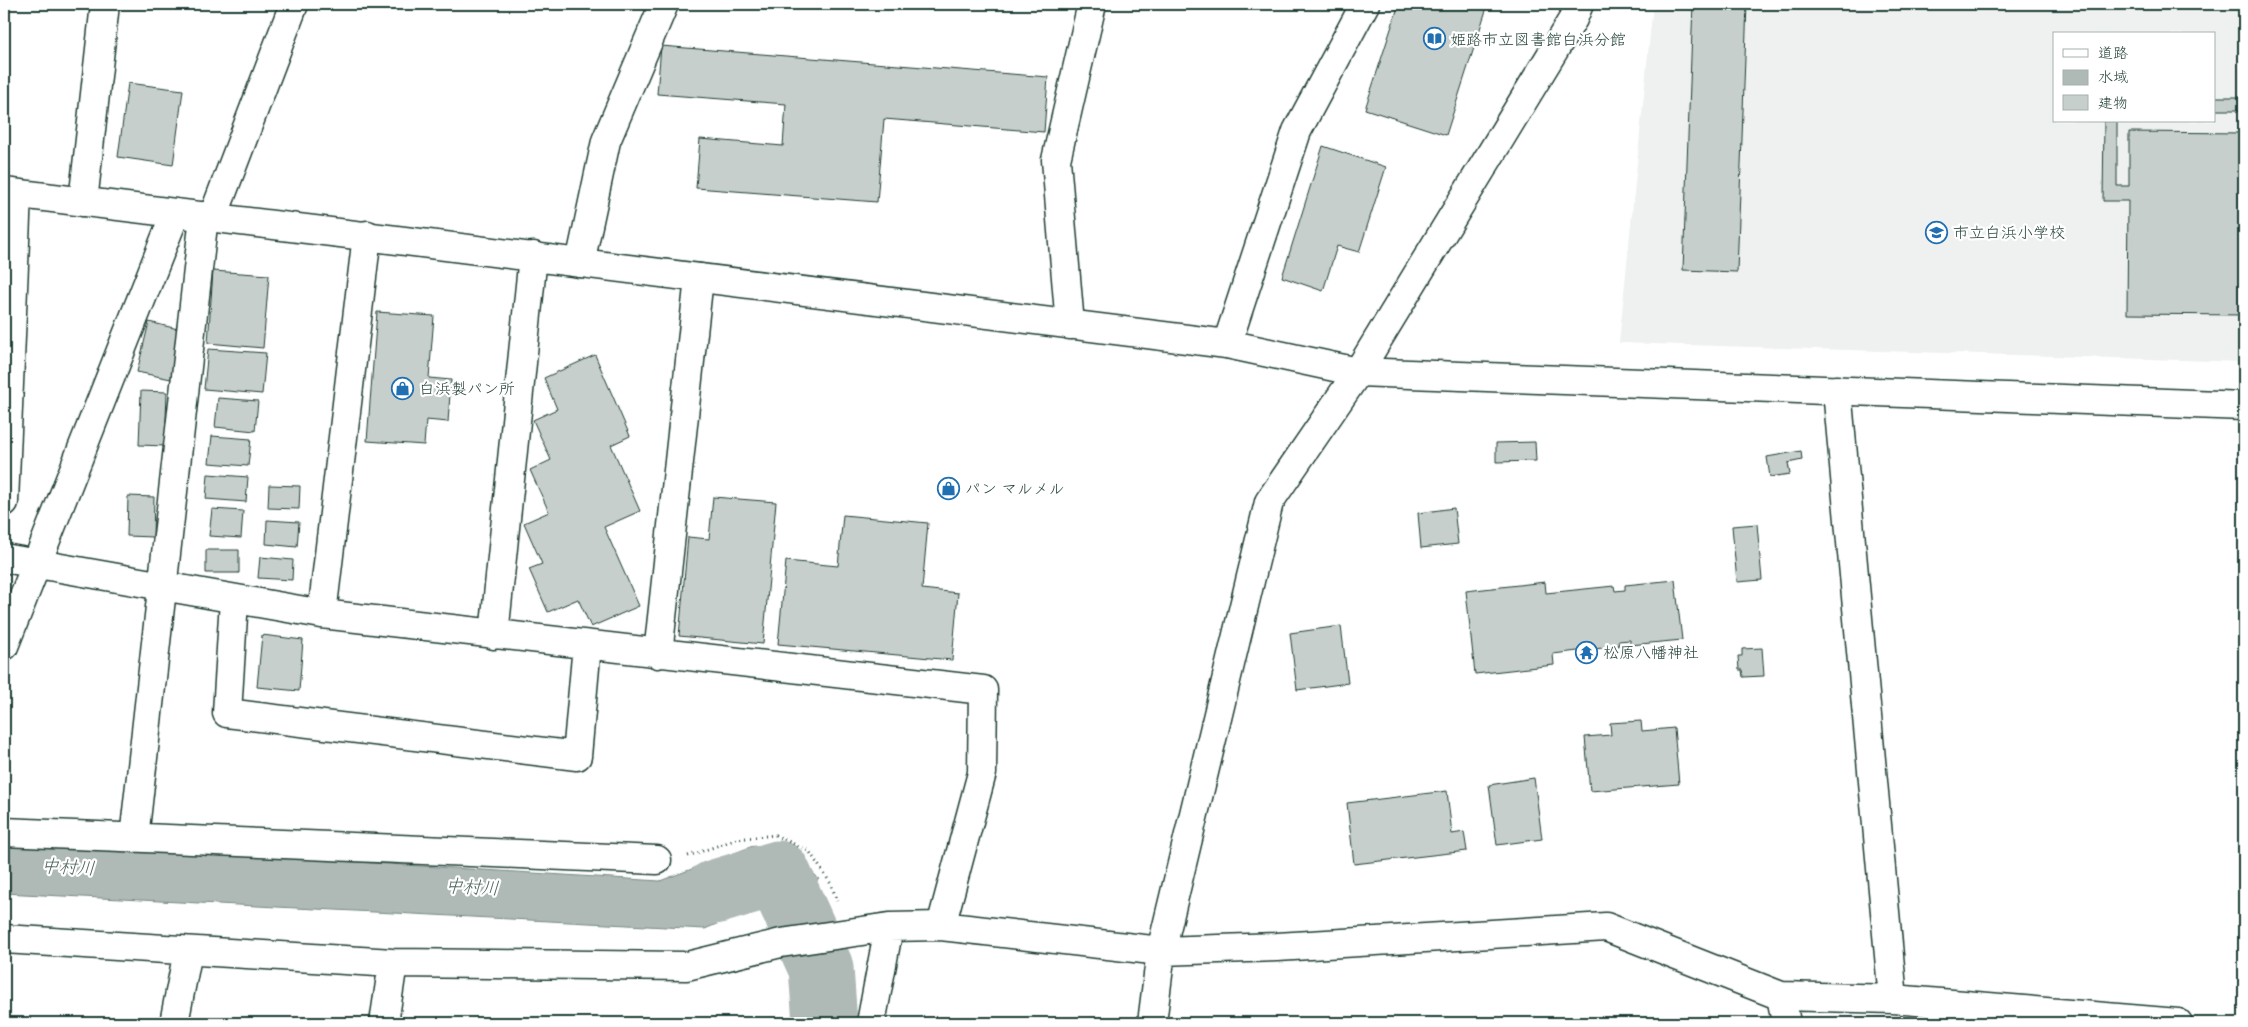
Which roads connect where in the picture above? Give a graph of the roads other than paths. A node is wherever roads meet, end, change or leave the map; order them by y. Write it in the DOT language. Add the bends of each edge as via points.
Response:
graph roads {
  1 [pos="105,4"];
  2 [pos="294,4"];
  3 [pos="664,4"];
  4 [pos="1092,4"];
  5 [pos="1366,4"];
  6 [pos="1579,4"];
  7 [pos="10,193"];
  8 [pos="83,202"];
  9 [pos="175,214"];
  10 [pos="208,217"];
  11 [pos="367,235"];
  12 [pos="533,256"];
  13 [pos="580,263"];
  14 [pos="699,278"];
  15 [pos="1070,325"];
  16 [pos="1227,344"];
  17 [pos="1358,372"];
  18 [pos="1836,390"];
  19 [pos="2244,406"];
  20 [pos="4,502"];
  21 [pos="4,558"];
  22 [pos="37,564"];
  23 [pos="162,587"];
  24 [pos="234,600"];
  25 [pos="322,614"];
  26 [pos="494,635"];
  27 [pos="587,645"];
  28 [pos="4,646"];
  29 [pos="658,654"];
  30 [pos="4,832"];
  31 [pos="134,838"];
  32 [pos="657,860"];
  33 [pos="941,926"];
  34 [pos="889,927"];
  35 [pos="4,939"];
  36 [pos="188,951"];
  37 [pos="1161,951"];
  38 [pos="393,963"];
  39 [pos="1781,996"];
  40 [pos="1893,999"];
  41 [pos="174,1023"];
  42 [pos="384,1023"];
  43 [pos="871,1023"];
  44 [pos="1152,1023"];
  45 [pos="1786,1023"];
  46 [pos="2178,1023"];
  1 -- 8 [label="street"];
  2 -- 10 [label="street"];
  3 -- 13 [label="street" via="606,141"];
  4 -- 15 [label="street" via="1056,160"];
  5 -- 16 [label="street" via="1297,131"];
  6 -- 17 [label="street" via="1574,19"];
  7 -- 8 [label="street"];
  7 -- 20 [label="street"];
  8 -- 9 [label="street"];
  9 -- 10 [label="street"];
  9 -- 22 [label="street"];
  10 -- 11 [label="street"];
  10 -- 23 [label="street"];
  11 -- 12 [label="street"];
  11 -- 25 [label="street"];
  12 -- 13 [label="street"];
  12 -- 26 [label="street"];
  13 -- 14 [label="street"];
  14 -- 15 [label="street"];
  14 -- 29 [label="street"];
  15 -- 16 [label="street"];
  16 -- 17 [label="street"];
  17 -- 18 [label="street"];
  17 -- 37 [label="street" via="1269,502"];
  18 -- 19 [label="street"];
  18 -- 40 [label="street"];
  21 -- 22 [label="street"];
  22 -- 23 [label="street"];
  22 -- 28 [label="street"];
  23 -- 24 [label="street"];
  23 -- 31 [label="street"];
  24 -- 25 [label="street"];
  24 -- 27 [label="street" via="227,713 577,756"];
  25 -- 26 [label="street"];
  26 -- 27 [label="street"];
  27 -- 29 [label="street"];
  29 -- 33 [label="street" via="983,690 982,773"];
  30 -- 31 [label="street"];
  31 -- 32 [label="street"];
  33 -- 34 [label="street"];
  33 -- 37 [label="street"];
  34 -- 38 [label="street" via="781,943 687,966"];
  34 -- 43 [label="street"];
  35 -- 36 [label="street"];
  36 -- 38 [label="street"];
  36 -- 41 [label="street"];
  37 -- 39 [label="street" via="1606,927"];
  37 -- 44 [label="street"];
  38 -- 42 [label="street"];
  39 -- 40 [label="street"];
  39 -- 45 [label="street"];
  40 -- 46 [label="street"];
}
